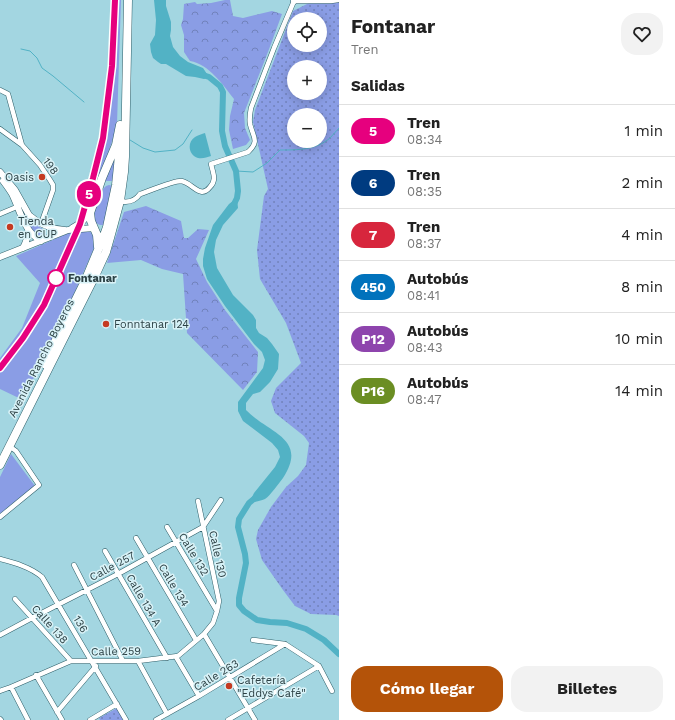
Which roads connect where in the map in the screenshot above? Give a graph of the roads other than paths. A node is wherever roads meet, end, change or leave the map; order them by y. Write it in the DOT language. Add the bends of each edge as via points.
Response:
graph roads {
  1 [pos="124,0"];
  2 [pos="128,0"];
  3 [pos="294,0"];
  4 [pos="338,0"];
  5 [pos="0,90"];
  6 [pos="120,125"];
  7 [pos="0,129"];
  8 [pos="22,145"];
  9 [pos="1,175"];
  10 [pos="116,185"];
  11 [pos="99,187"];
  12 [pos="120,198"];
  13 [pos="20,206"];
  14 [pos="90,213"];
  15 [pos="0,214"];
  16 [pos="114,222"];
  17 [pos="42,225"];
  18 [pos="107,227"];
  19 [pos="94,228"];
  20 [pos="28,229"];
  21 [pos="68,230"];
  22 [pos="49,237"];
  23 [pos="41,241"];
  24 [pos="23,248"];
  25 [pos="96,256"];
  26 [pos="0,257"];
  27 [pos="10,446"];
  28 [pos="0,454"];
  29 [pos="0,465"];
  30 [pos="221,500"];
  31 [pos="198,501"];
  32 [pos="0,517"];
  33 [pos="167,527"];
  34 [pos="203,527"];
  35 [pos="136,538"];
  36 [pos="176,542"];
  37 [pos="105,551"];
  38 [pos="147,558"];
  39 [pos="0,559"];
  40 [pos="74,565"];
  41 [pos="118,574"];
  42 [pos="87,590"];
  43 [pos="16,599"];
  44 [pos="58,604"];
  45 [pos="217,611"];
  46 [pos="32,618"];
  47 [pos="204,634"];
  48 [pos="0,635"];
  49 [pos="196,640"];
  50 [pos="253,640"];
  51 [pos="285,644"];
  52 [pos="176,656"];
  53 [pos="167,658"];
  54 [pos="98,660"];
  55 [pos="71,661"];
  56 [pos="92,661"];
  57 [pos="123,661"];
  58 [pos="138,661"];
  59 [pos="319,666"];
  60 [pos="96,667"];
  61 [pos="36,675"];
  62 [pos="230,677"];
  63 [pos="11,687"];
  64 [pos="0,691"];
  65 [pos="332,691"];
  66 [pos="199,696"];
  67 [pos="117,704"];
  68 [pos="249,708"];
  69 [pos="57,712"];
  70 [pos="166,714"];
  71 [pos="28,720"];
  72 [pos="62,720"];
  73 [pos="90,720"];
  74 [pos="126,720"];
  75 [pos="156,720"];
  76 [pos="228,720"];
  77 [pos="256,720"];
  1 -- 6 [label="highway, Avenida Rancho Boyeros"];
  2 -- 12 [label="highway, Avenida Rancho Boyeros" via="125,157"];
  3 -- 4 [label="street"];
  3 -- 12 [label="street" via="251,108 250,122 255,141 252,148 241,155 211,164 215,178 205,192 198,191 188,183 177,181 140,194 126,202"];
  5 -- 8 [label="street" via="8,94"];
  6 -- 10 [label="highway, Avenida Rancho Boyeros"];
  6 -- 11 [label="highway" via="116,145"];
  7 -- 8 [label="street"];
  8 -- 17 [label="street, 198" via="53,185"];
  9 -- 13 [label="street" via="15,190"];
  10 -- 11 [label="highway" via="108,182"];
  10 -- 12 [label="highway"];
  10 -- 18 [label="highway, Avenida Rancho Boyeros"];
  11 -- 14 [label="highway"];
  12 -- 16 [label="highway, Avenida Rancho Boyeros"];
  13 -- 15 [label="street"];
  13 -- 17 [label="street"];
  13 -- 20 [label="street"];
  14 -- 19 [label="highway"];
  14 -- 21 [label="street" via="82,222"];
  16 -- 18 [label="highway"];
  16 -- 27 [label="highway, Avenida Rancho Boyeros" via="102,260"];
  17 -- 21 [label="street"];
  17 -- 22 [label="street"];
  18 -- 19 [label="highway"];
  18 -- 25 [label="highway, Avenida Rancho Boyeros"];
  19 -- 21 [label="street"];
  19 -- 25 [label="highway" via="98,241"];
  20 -- 23 [label="street"];
  20 -- 24 [label="street"];
  21 -- 22 [label="street"];
  22 -- 23 [label="street"];
  23 -- 24 [label="street"];
  24 -- 26 [label="street"];
  25 -- 28 [label="highway, Avenida Rancho Boyeros"];
  27 -- 29 [label="highway, Avenida Rancho Boyeros"];
  27 -- 32 [label="street" via="39,485"];
  30 -- 34 [label="street, Calle 257"];
  31 -- 34 [label="street, Calle 130"];
  33 -- 36 [label="street, Calle 132"];
  34 -- 36 [label="street, Calle 257"];
  34 -- 45 [label="street, Calle 130" via="219,601"];
  35 -- 38 [label="street, Calle 134"];
  36 -- 38 [label="street, Calle 257"];
  36 -- 45 [label="street, Calle 132"];
  37 -- 41 [label="street, Calle 134 A"];
  38 -- 41 [label="street, Calle 257"];
  38 -- 49 [label="street, Calle 134"];
  39 -- 44 [label="street, 136" via="36,571"];
  40 -- 42 [label="street"];
  41 -- 42 [label="street, Calle 257"];
  41 -- 53 [label="street, Calle 134 A"];
  42 -- 44 [label="street, Calle 257"];
  42 -- 57 [label="street"];
  43 -- 46 [label="street, Calle 138"];
  44 -- 46 [label="street, Calle 257"];
  44 -- 56 [label="street, 136"];
  45 -- 47 [label="street, Calle 259" via="213,623"];
  46 -- 48 [label="street, Calle 257"];
  46 -- 55 [label="street, Calle 138"];
  47 -- 49 [label="street, Calle 259"];
  47 -- 62 [label="street"];
  49 -- 52 [label="street, Calle 259"];
  50 -- 51 [label="street"];
  51 -- 59 [label="street"];
  51 -- 62 [label="street, Calle 263"];
  52 -- 53 [label="street, Calle 259"];
  52 -- 66 [label="street"];
  53 -- 58 [label="street, Calle 259"];
  54 -- 56 [label="street, Calle 259"];
  54 -- 57 [label="street, Calle 259"];
  54 -- 60 [label="street"];
  55 -- 56 [label="street, Calle 259"];
  55 -- 61 [label="street, Calle 259"];
  56 -- 60 [label="street, 136"];
  57 -- 58 [label="street, Calle 259"];
  58 -- 70 [label="street"];
  59 -- 65 [label="street"];
  59 -- 68 [label="street"];
  60 -- 67 [label="street, 136"];
  60 -- 69 [label="street"];
  61 -- 63 [label="street, Calle 259"];
  61 -- 69 [label="street"];
  62 -- 66 [label="street, Calle 263"];
  62 -- 68 [label="street"];
  63 -- 64 [label="street, Calle 259"];
  63 -- 71 [label="street"];
  66 -- 70 [label="street, Calle 263"];
  67 -- 73 [label="street"];
  67 -- 74 [label="street, 136"];
  68 -- 76 [label="street"];
  68 -- 77 [label="street"];
  69 -- 72 [label="street"];
  70 -- 75 [label="street, Calle 263"];
}
